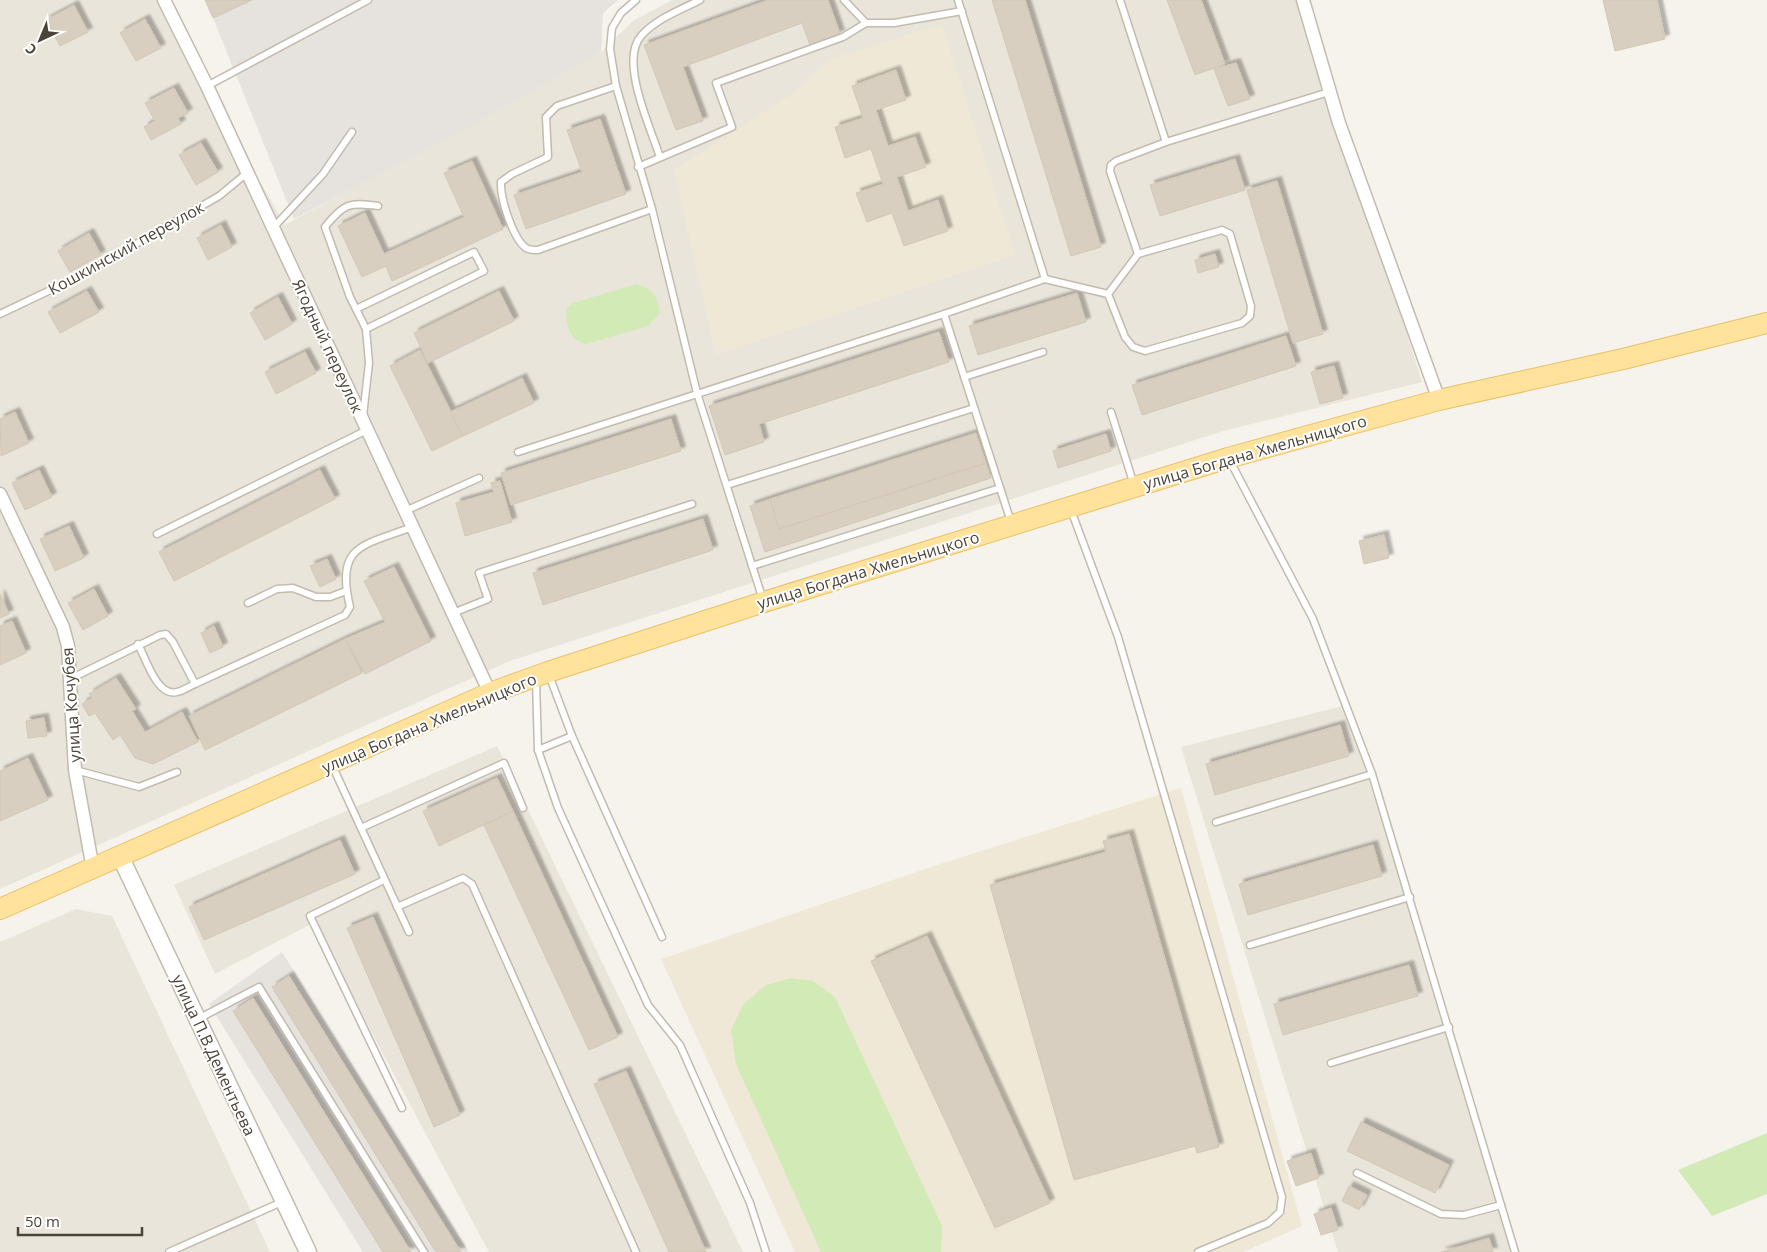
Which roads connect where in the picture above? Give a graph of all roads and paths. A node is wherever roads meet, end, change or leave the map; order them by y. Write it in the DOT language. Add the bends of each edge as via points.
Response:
graph roads {
  1 [pos="164,0"];
  2 [pos="368,0"];
  3 [pos="636,0"];
  4 [pos="700,0"];
  5 [pos="844,0"];
  6 [pos="958,0"];
  7 [pos="1120,0"];
  8 [pos="1303,0"];
  9 [pos="962,11"];
  10 [pos="866,23"];
  11 [pos="207,86"];
  12 [pos="616,86"];
  13 [pos="1329,92"];
  14 [pos="352,132"];
  15 [pos="1166,142"];
  16 [pos="660,157"];
  17 [pos="638,167"];
  18 [pos="247,173"];
  19 [pos="378,206"];
  20 [pos="652,209"];
  21 [pos="273,228"];
  22 [pos="1138,254"];
  23 [pos="1044,278"];
  24 [pos="1108,294"];
  25 [pos="356,309"];
  26 [pos="0,314"];
  27 [pos="944,314"];
  28 [pos="1767,323"];
  29 [pos="366,329"];
  30 [pos="1043,352"];
  31 [pos="964,377"];
  32 [pos="697,393"];
  33 [pos="1439,400"];
  34 [pos="974,408"];
  35 [pos="1111,412"];
  36 [pos="365,425"];
  37 [pos="518,452"];
  38 [pos="1228,458"];
  39 [pos="479,478"];
  40 [pos="727,485"];
  41 [pos="1134,486"];
  42 [pos="1000,488"];
  43 [pos="0,494"];
  44 [pos="692,504"];
  45 [pos="1070,506"];
  46 [pos="405,511"];
  47 [pos="1012,525"];
  48 [pos="412,527"];
  49 [pos="157,534"];
  50 [pos="752,566"];
  51 [pos="346,591"];
  52 [pos="764,602"];
  53 [pos="248,603"];
  54 [pos="452,613"];
  55 [pos="138,644"];
  56 [pos="542,674"];
  57 [pos="70,679"];
  58 [pos="195,684"];
  59 [pos="490,693"];
  60 [pos="572,736"];
  61 [pos="538,750"];
  62 [pos="331,764"];
  63 [pos="75,770"];
  64 [pos="177,772"];
  65 [pos="1372,774"];
  66 [pos="523,808"];
  67 [pos="1216,822"];
  68 [pos="361,828"];
  69 [pos="121,858"];
  70 [pos="93,869"];
  71 [pos="384,880"];
  72 [pos="1410,897"];
  73 [pos="397,908"];
  74 [pos="0,910"];
  75 [pos="409,932"];
  76 [pos="662,937"];
  77 [pos="1250,945"];
  78 [pos="197,1020"];
  79 [pos="1450,1027"];
  80 [pos="1331,1063"];
  81 [pos="402,1108"];
  82 [pos="1356,1173"];
  83 [pos="283,1201"];
  84 [pos="1501,1205"];
  85 [pos="169,1252"];
  86 [pos="308,1252"];
  87 [pos="424,1252"];
  88 [pos="636,1252"];
  89 [pos="766,1252"];
  90 [pos="1198,1252"];
  91 [pos="1514,1252"];
  1 -- 11 [label="street, Ягодный переулок"];
  2 -- 11 [label="lane"];
  3 -- 12 [label="lane" via="621,13 612,28 610,49"];
  4 -- 16 [label="lane" via="657,22 640,37 633,54 634,74"];
  5 -- 10 [label="lane"];
  6 -- 9 [label="lane"];
  7 -- 15 [label="lane"];
  8 -- 13 [label="street"];
  9 -- 10 [label="lane" via="894,23"];
  9 -- 23 [label="lane"];
  10 -- 16 [label="lane" via="843,37 716,83 732,128"];
  11 -- 18 [label="street, Ягодный переулок"];
  12 -- 17 [label="lane"];
  12 -- 20 [label="lane" via="557,106 546,116 548,157 501,182 500,196 519,242 533,250"];
  13 -- 15 [label="lane"];
  13 -- 33 [label="street"];
  14 -- 21 [label="lane" via="323,174"];
  15 -- 22 [label="lane" via="1111,165 1110,171"];
  16 -- 17 [label="lane"];
  17 -- 20 [label="lane"];
  18 -- 21 [label="street, Ягодный переулок"];
  18 -- 26 [label="lane, Кошкинский переулок" via="219,196 84,274"];
  19 -- 25 [label="lane" via="354,203 335,214 325,227"];
  20 -- 32 [label="lane"];
  21 -- 36 [label="street, Ягодный переулок"];
  22 -- 24 [label="lane"];
  22 -- 24 [label="lane" via="1222,230 1230,234 1251,306 1250,316 1242,323 1145,351 1133,347 1125,337"];
  23 -- 24 [label="lane"];
  23 -- 27 [label="lane"];
  25 -- 29 [label="lane"];
  25 -- 29 [label="lane" via="474,252 484,271"];
  27 -- 31 [label="lane"];
  27 -- 32 [label="lane"];
  28 -- 33 [label="main road, улица Богдана Хмельницкого"];
  29 -- 36 [label="lane" via="369,363"];
  30 -- 31 [label="lane"];
  31 -- 34 [label="lane"];
  32 -- 37 [label="lane"];
  32 -- 40 [label="lane"];
  33 -- 38 [label="main road, улица Богдана Хмельницкого"];
  34 -- 40 [label="lane"];
  34 -- 42 [label="lane"];
  35 -- 41 [label="lane"];
  36 -- 46 [label="street, Ягодный переулок"];
  36 -- 49 [label="lane"];
  38 -- 41 [label="main road, улица Богдана Хмельницкого"];
  38 -- 65 [label="lane" via="1313,619"];
  39 -- 46 [label="lane"];
  40 -- 50 [label="lane"];
  41 -- 45 [label="main road, улица Богдана Хмельницкого"];
  42 -- 47 [label="lane"];
  42 -- 50 [label="lane"];
  43 -- 57 [label="street, улица Кочубея" via="63,627"];
  44 -- 54 [label="lane" via="479,573 488,599"];
  45 -- 47 [label="main road, улица Богдана Хмельницкого"];
  45 -- 90 [label="lane" via="1118,637 1282,1197 1280,1212 1268,1223"];
  46 -- 48 [label="street, Ягодный переулок"];
  47 -- 52 [label="main road, улица Богдана Хмельницкого"];
  48 -- 51 [label="lane" via="365,545 350,556 345,568"];
  48 -- 54 [label="street, Ягодный переулок"];
  50 -- 52 [label="lane"];
  51 -- 53 [label="lane" via="330,597 316,597 292,588 277,589"];
  51 -- 58 [label="lane" via="350,607 345,614"];
  52 -- 56 [label="main road, улица Богдана Хмельницкого"];
  54 -- 59 [label="street, Ягодный переулок"];
  55 -- 57 [label="lane"];
  55 -- 58 [label="lane" via="159,685 166,692 177,692"];
  55 -- 58 [label="lane" via="166,634"];
  56 -- 59 [label="main road, улица Богдана Хмельницкого"];
  56 -- 60 [label="lane"];
  56 -- 61 [label="lane"];
  57 -- 63 [label="street, улица Кочубея"];
  59 -- 62 [label="main road, улица Богдана Хмельницкого"];
  60 -- 61 [label="lane"];
  60 -- 76 [label="lane"];
  61 -- 89 [label="lane" via="558,808 648,1005 680,1045 750,1203"];
  62 -- 68 [label="lane"];
  62 -- 69 [label="main road, улица Богдана Хмельницкого"];
  63 -- 64 [label="lane" via="139,788"];
  63 -- 70 [label="street, улица Кочубея"];
  65 -- 67 [label="lane"];
  65 -- 72 [label="lane"];
  66 -- 68 [label="lane" via="504,763"];
  68 -- 71 [label="lane"];
  69 -- 70 [label="main road, улица Богдана Хмельницкого"];
  69 -- 78 [label="street, улица П.В.Дементьева"];
  70 -- 74 [label="main road, улица Богдана Хмельницкого"];
  71 -- 73 [label="lane"];
  71 -- 81 [label="lane" via="310,916"];
  72 -- 77 [label="lane"];
  72 -- 79 [label="lane"];
  73 -- 75 [label="lane"];
  73 -- 88 [label="lane" via="463,878 472,884"];
  78 -- 83 [label="street, улица П.В.Дементьева"];
  78 -- 87 [label="lane" via="259,987"];
  79 -- 80 [label="lane"];
  79 -- 84 [label="lane"];
  82 -- 84 [label="lane" via="1441,1214 1464,1214"];
  83 -- 85 [label="lane"];
  83 -- 86 [label="street, улица П.В.Дементьева"];
  84 -- 91 [label="lane"];
}
